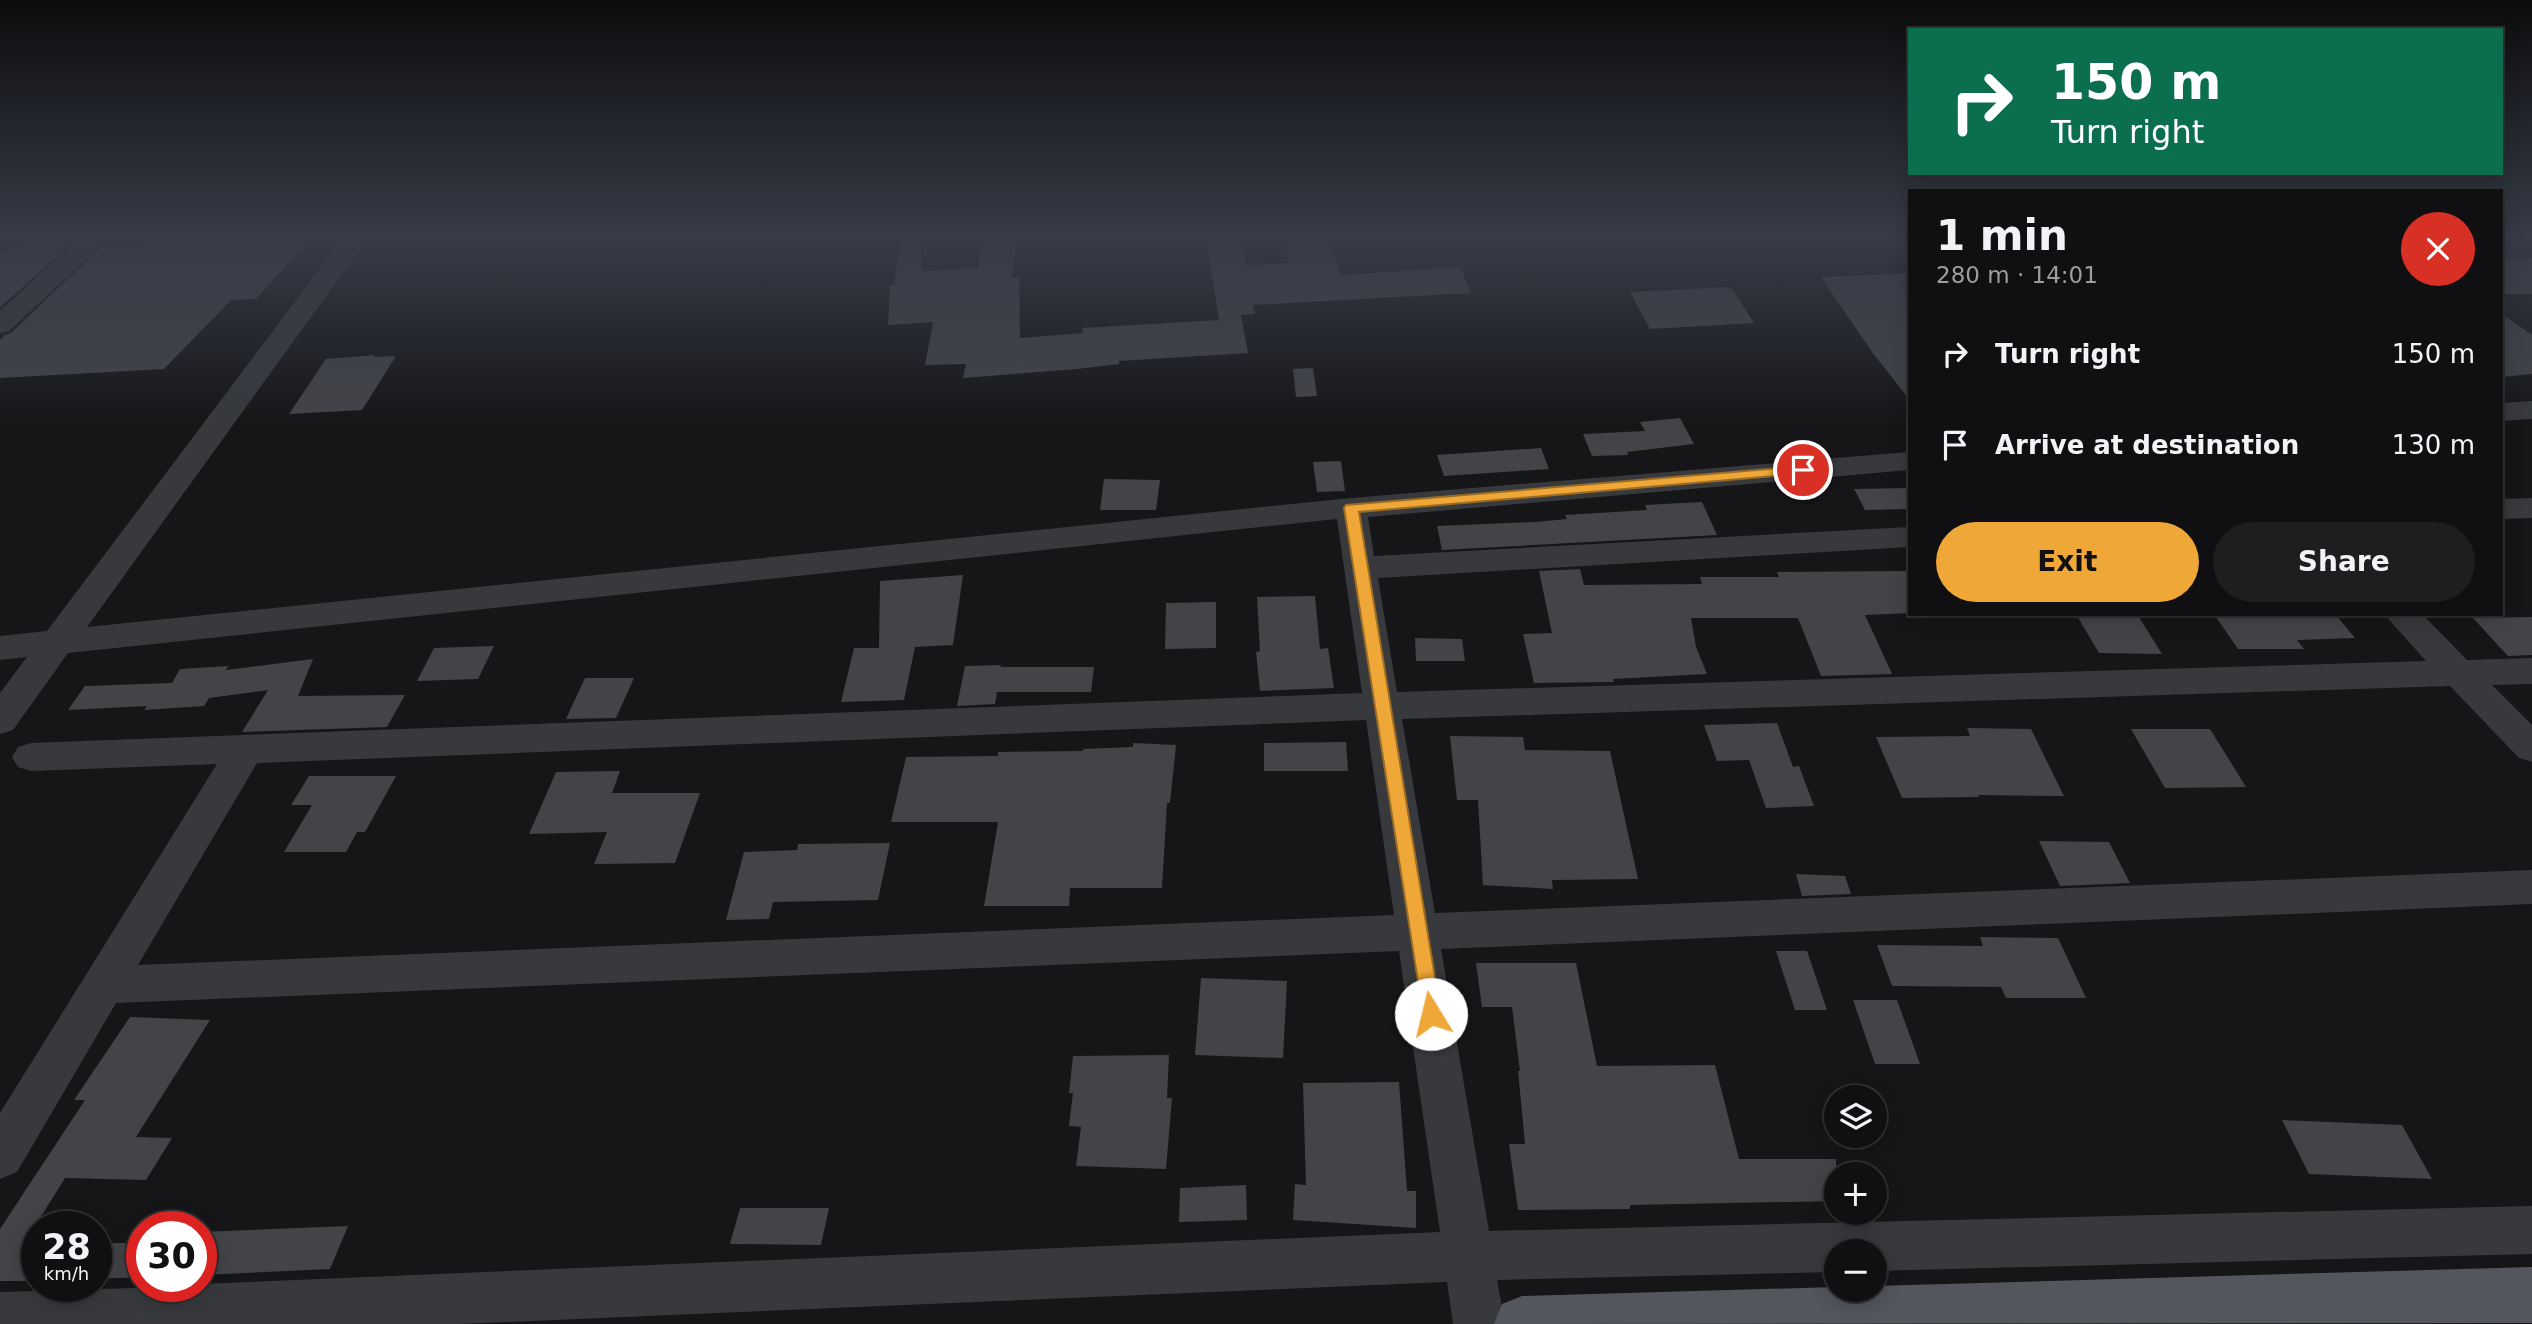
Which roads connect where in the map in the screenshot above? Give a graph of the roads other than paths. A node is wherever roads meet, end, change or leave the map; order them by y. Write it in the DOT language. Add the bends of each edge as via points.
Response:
graph roads {
  1 [pos="28,300"];
  2 [pos="311,300"];
  3 [pos="0,325"];
  4 [pos="2532,410"];
  5 [pos="2503,412"];
  6 [pos="1908,461"];
  7 [pos="1351,508"];
  8 [pos="2532,508"];
  9 [pos="2503,509"];
  10 [pos="1908,537"];
  11 [pos="1360,568"];
  12 [pos="2403,616"];
  13 [pos="61,640"];
  14 [pos="0,648"];
  15 [pos="2532,671"];
  16 [pos="2459,673"];
  17 [pos="1381,706"];
  18 [pos="0,720"];
  19 [pos="2532,748"];
  20 [pos="246,749"];
  21 [pos="31,757"];
  22 [pos="2532,887"];
  23 [pos="1418,933"];
  24 [pos="102,985"];
  25 [pos="0,1156"];
  26 [pos="2532,1230"];
  27 [pos="1469,1256"];
  28 [pos="2532,1295"];
  29 [pos="0,1318"];
  30 [pos="1479,1324"];
  31 [pos="1522,1324"];
  1 -- 3 [label="street"];
  2 -- 13 [label="street"];
  4 -- 5 [label="street"];
  6 -- 7 [label="street"];
  7 -- 11 [label="street"];
  7 -- 13 [label="street"];
  8 -- 9 [label="street"];
  10 -- 11 [label="street"];
  11 -- 17 [label="street"];
  12 -- 16 [label="street"];
  13 -- 14 [label="street"];
  13 -- 18 [label="street"];
  15 -- 16 [label="street"];
  16 -- 17 [label="street"];
  16 -- 19 [label="street"];
  17 -- 20 [label="street"];
  17 -- 23 [label="street"];
  20 -- 21 [label="street"];
  20 -- 24 [label="street"];
  22 -- 23 [label="street"];
  23 -- 24 [label="street"];
  23 -- 27 [label="street"];
  24 -- 25 [label="street"];
  26 -- 27 [label="street"];
  27 -- 29 [label="street"];
  27 -- 30 [label="street"];
  28 -- 31 [label="main road"];
}
